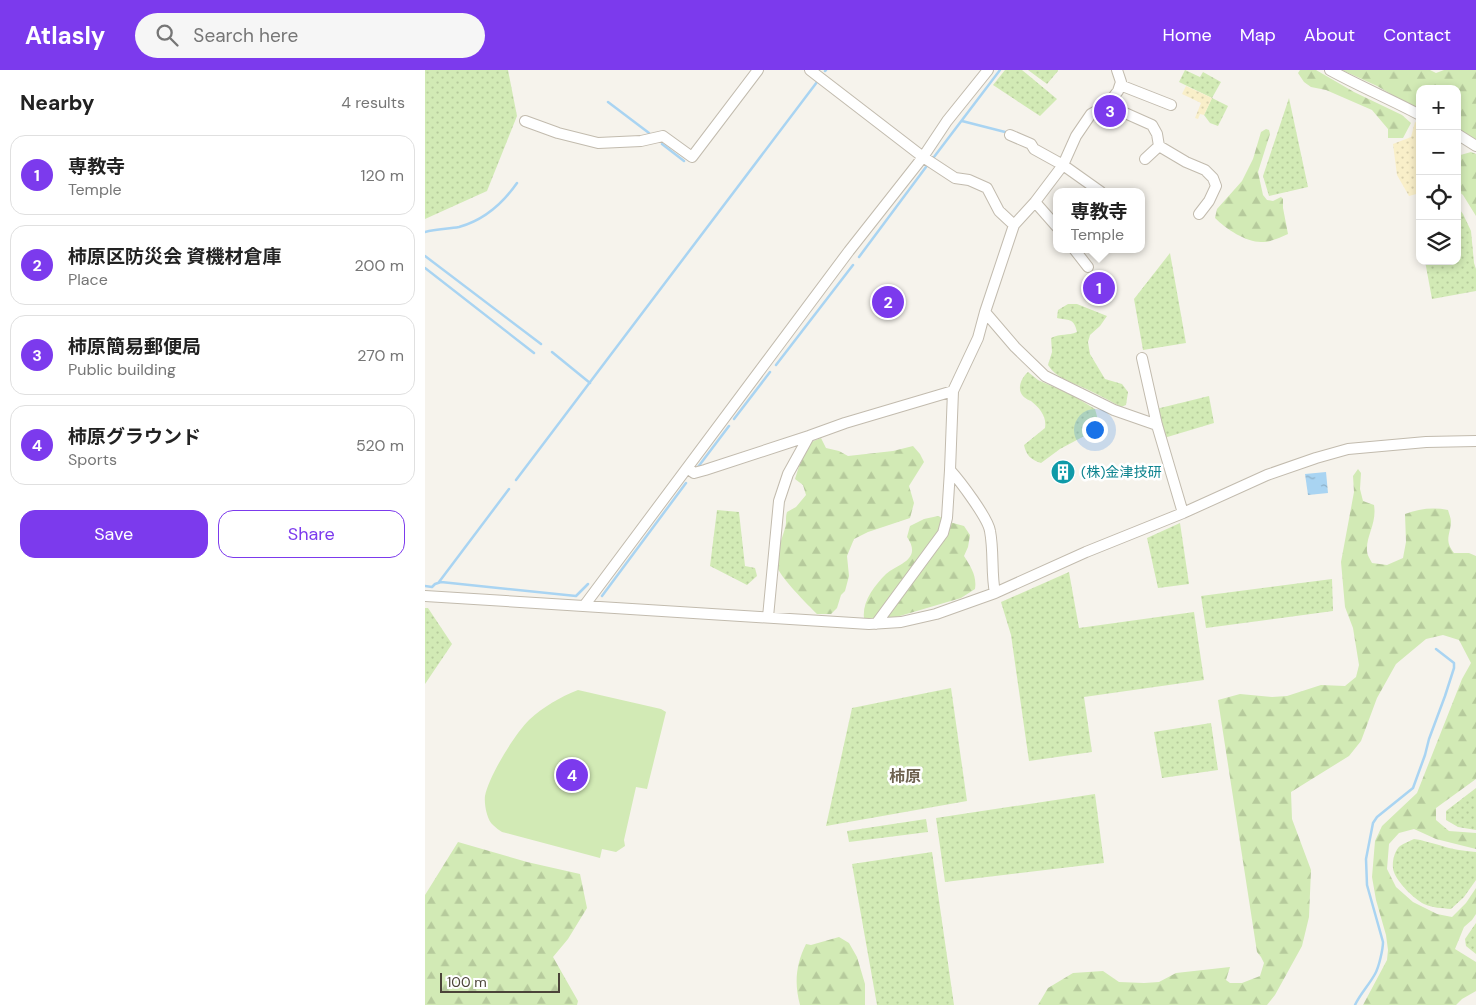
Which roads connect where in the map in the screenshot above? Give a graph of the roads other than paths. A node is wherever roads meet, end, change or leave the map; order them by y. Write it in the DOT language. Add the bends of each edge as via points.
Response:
graph roads {
  1 [pos="758,70"];
  2 [pos="810,70"];
  3 [pos="988,70"];
  4 [pos="1117,70"];
  5 [pos="1330,70"];
  6 [pos="1120,85"];
  7 [pos="1107,105"];
  8 [pos="1171,105"];
  9 [pos="1416,113"];
  10 [pos="525,120"];
  11 [pos="1010,135"];
  12 [pos="1461,137"];
  13 [pos="1159,146"];
  14 [pos="1476,146"];
  15 [pos="923,157"];
  16 [pos="1145,159"];
  17 [pos="1063,165"];
  18 [pos="1095,188"];
  19 [pos="1035,202"];
  20 [pos="1199,214"];
  21 [pos="1053,222"];
  22 [pos="1014,225"];
  23 [pos="1077,253"];
  24 [pos="1088,267"];
  25 [pos="985,312"];
  26 [pos="1141,358"];
  27 [pos="953,391"];
  28 [pos="1157,425"];
  29 [pos="809,436"];
  30 [pos="1476,441"];
  31 [pos="687,468"];
  32 [pos="950,470"];
  33 [pos="1183,513"];
  34 [pos="995,593"];
  35 [pos="425,596"];
  36 [pos="584,606"];
  37 [pos="768,618"];
  38 [pos="876,624"];
  1 -- 10 [label="street" via="692,157 663,136 641,141 598,143"];
  2 -- 15 [label="street"];
  3 -- 15 [label="street"];
  4 -- 6 [label="street"];
  5 -- 9 [label="street"];
  6 -- 7 [label="street"];
  6 -- 8 [label="street"];
  7 -- 13 [label="street" via="1152,125"];
  7 -- 17 [label="street" via="1091,114 1076,136"];
  11 -- 17 [label="street" via="1031,144 1034,149"];
  12 -- 14 [label="street"];
  13 -- 16 [label="street"];
  13 -- 20 [label="street" via="1205,170 1213,178 1216,186"];
  15 -- 22 [label="street" via="955,178 987,188 999,211"];
  15 -- 31 [label="street"];
  17 -- 18 [label="street"];
  17 -- 19 [label="street"];
  19 -- 21 [label="street"];
  19 -- 22 [label="street"];
  22 -- 25 [label="street"];
  23 -- 24 [label="street"];
  25 -- 27 [label="street" via="978,338"];
  25 -- 28 [label="street" via="1045,376 1113,410"];
  26 -- 28 [label="street"];
  27 -- 29 [label="street"];
  27 -- 32 [label="street"];
  28 -- 33 [label="street"];
  29 -- 31 [label="street" via="702,471 694,473"];
  29 -- 37 [label="street" via="779,501"];
  30 -- 33 [label="street" via="1348,449 1267,475"];
  31 -- 36 [label="street"];
  32 -- 34 [label="street" via="990,530"];
  32 -- 38 [label="street" via="943,533"];
  33 -- 34 [label="street"];
  34 -- 38 [label="street" via="936,614"];
  35 -- 36 [label="street"];
  36 -- 37 [label="street"];
  37 -- 38 [label="street"];
}
